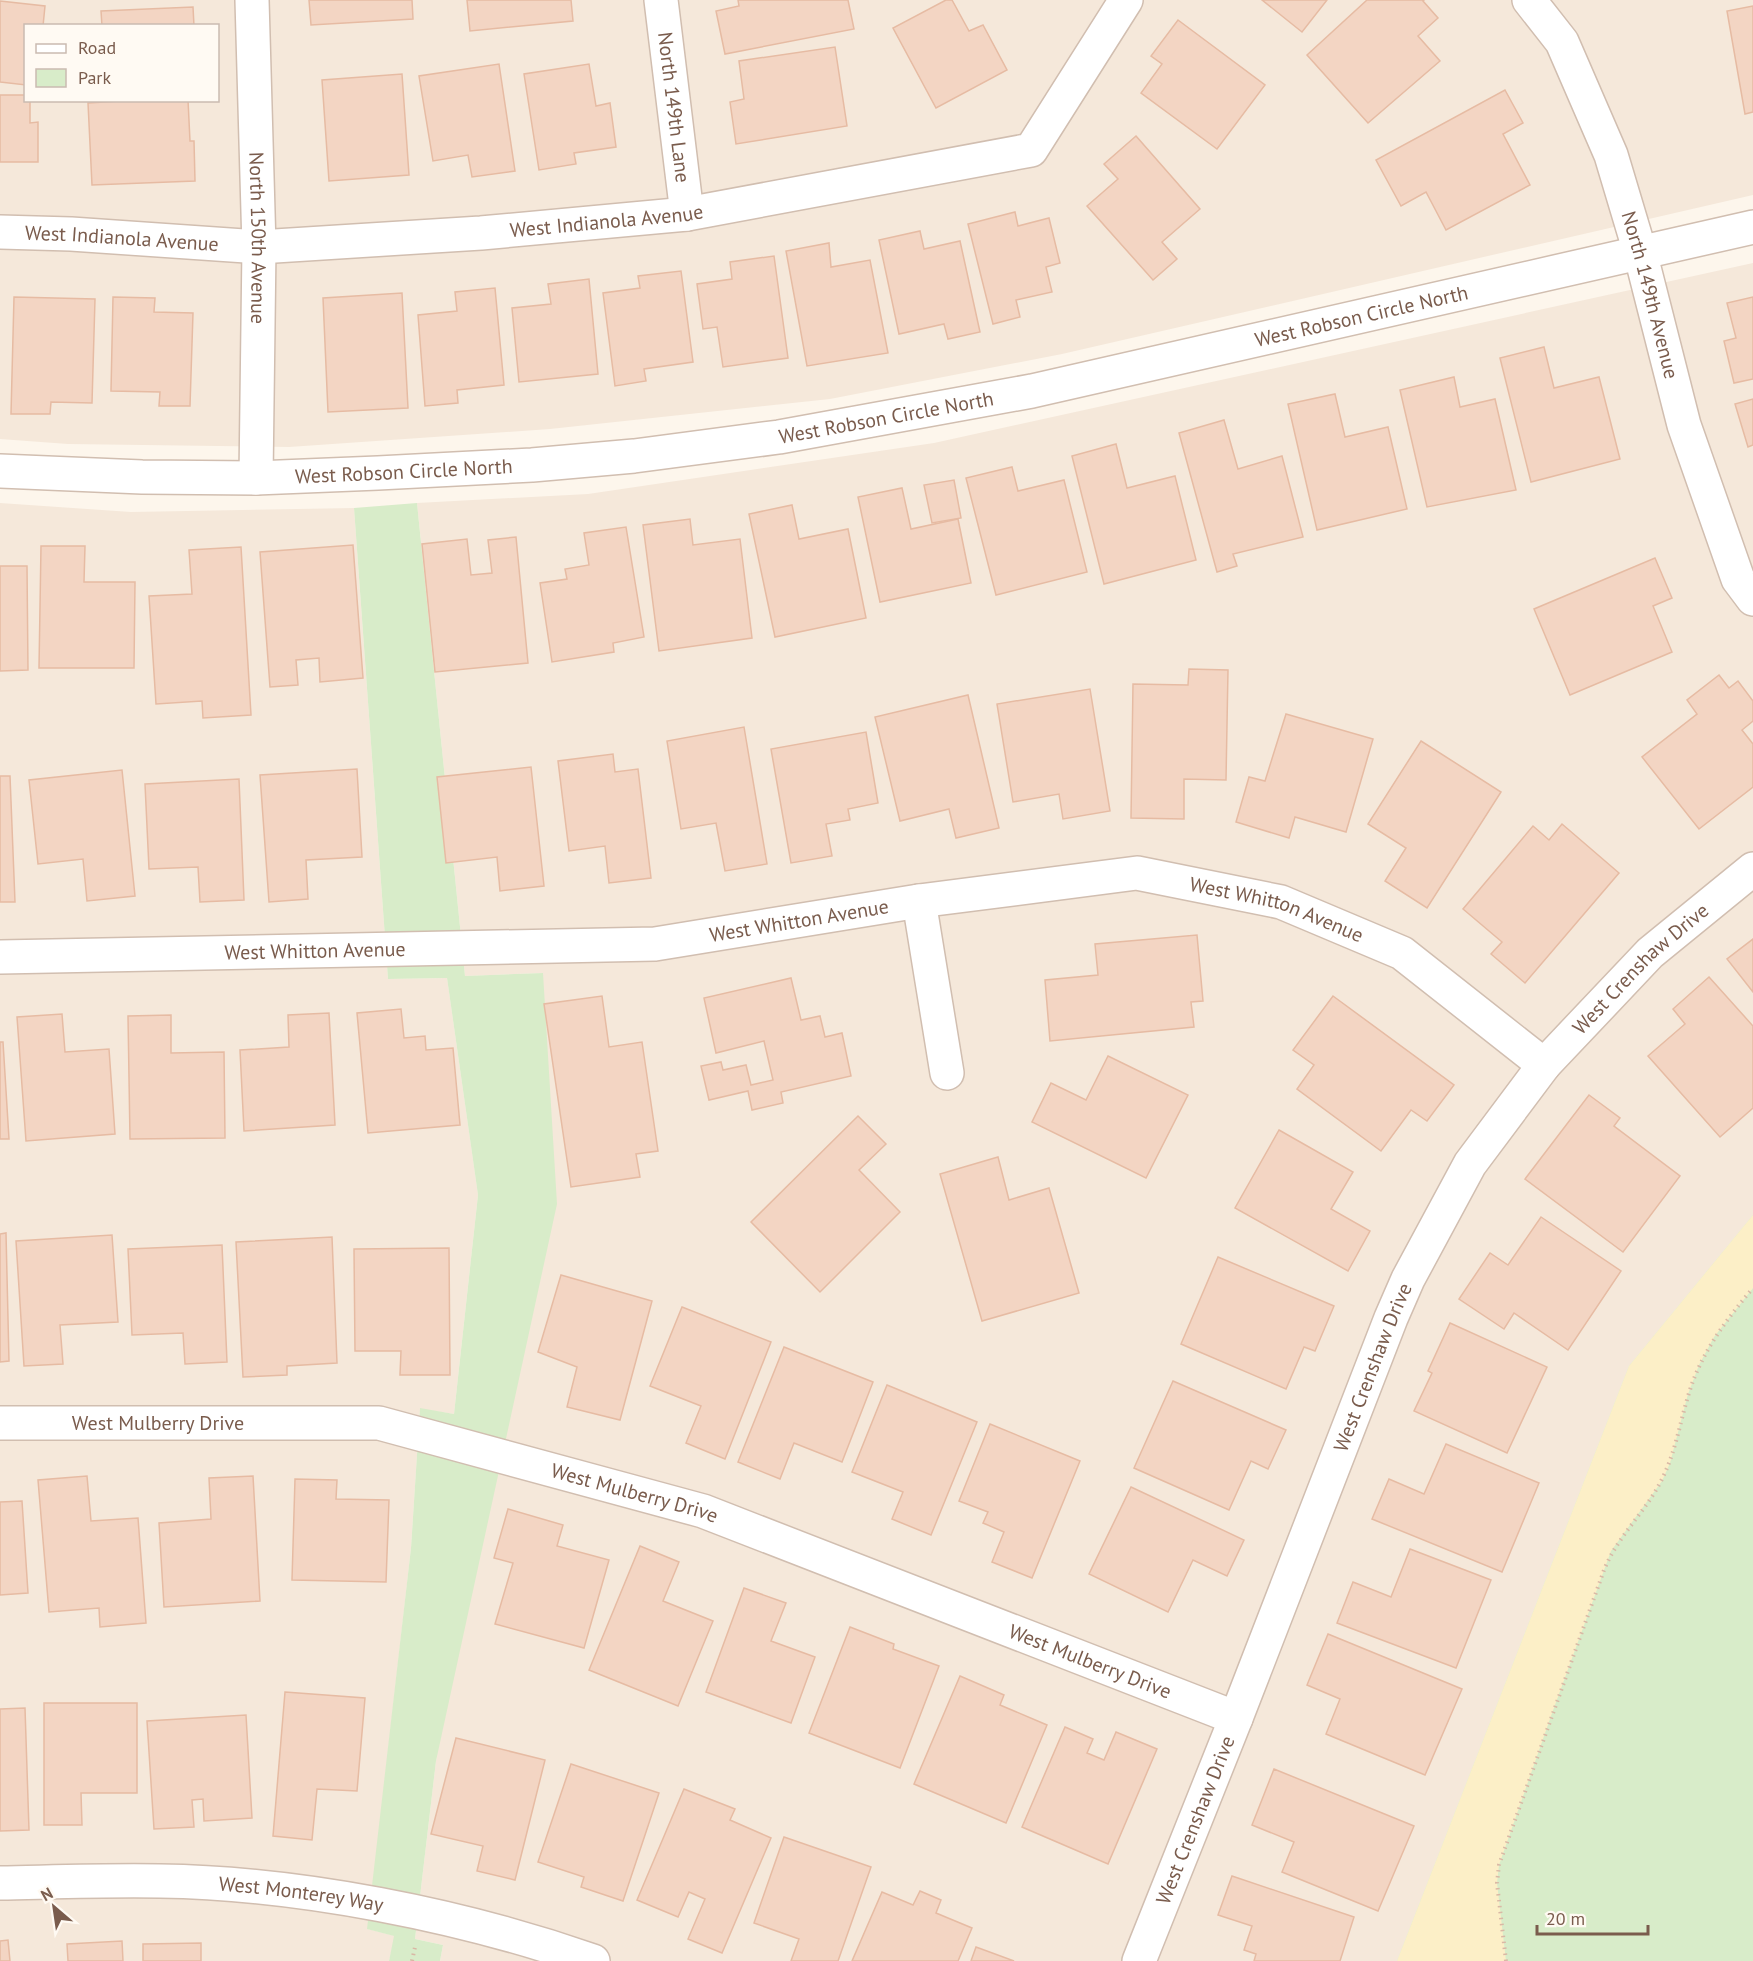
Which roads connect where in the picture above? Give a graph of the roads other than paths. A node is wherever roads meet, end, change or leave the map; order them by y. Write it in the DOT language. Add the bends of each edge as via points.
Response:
graph roads {
  1 [pos="252,0"];
  2 [pos="661,0"];
  3 [pos="1126,0"];
  4 [pos="1529,0"];
  5 [pos="687,214"];
  6 [pos="1753,227"];
  7 [pos="0,232"];
  8 [pos="259,248"];
  9 [pos="1640,252"];
  10 [pos="0,471"];
  11 [pos="256,478"];
  12 [pos="1753,599"];
  13 [pos="1753,869"];
  14 [pos="919,901"];
  15 [pos="0,957"];
  16 [pos="1544,1065"];
  17 [pos="947,1073"];
  18 [pos="0,1423"];
  19 [pos="1236,1718"];
  20 [pos="0,1883"];
  21 [pos="593,1961"];
  22 [pos="1139,1961"];
  1 -- 8 [label="street, North 150th Avenue"];
  2 -- 5 [label="street, North 149th Lane"];
  3 -- 5 [label="street, West Indianola Avenue" via="1030,150"];
  4 -- 9 [label="street, North 149th Avenue" via="1562,42 1611,155"];
  5 -- 8 [label="street, West Indianola Avenue"];
  6 -- 9 [label="street, West Robson Circle North"];
  7 -- 8 [label="street, West Indianola Avenue"];
  8 -- 11 [label="street, North 150th Avenue"];
  9 -- 11 [label="street, West Robson Circle North" via="1032,391 778,437 532,465"];
  9 -- 12 [label="street, North 149th Avenue" via="1684,425 1738,579"];
  10 -- 11 [label="street, West Robson Circle North"];
  13 -- 16 [label="street, West Crenshaw Drive" via="1650,953"];
  14 -- 15 [label="street, West Whitton Avenue" via="655,944"];
  14 -- 16 [label="street, West Whitton Avenue" via="1137,873 1281,902 1402,953"];
  14 -- 17 [label="street"];
  16 -- 19 [label="street, West Crenshaw Drive" via="1470,1164 1408,1279"];
  18 -- 19 [label="street, West Mulberry Drive" via="379,1423 703,1511"];
  19 -- 22 [label="street, West Crenshaw Drive"];
  20 -- 21 [label="street, West Monterey Way" via="160,1881 298,1893 432,1916"];
}
